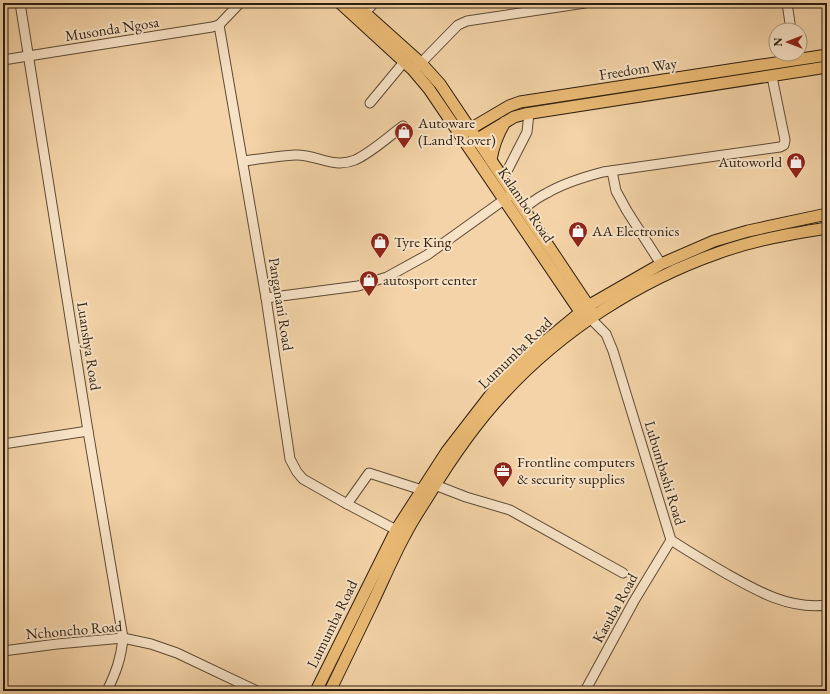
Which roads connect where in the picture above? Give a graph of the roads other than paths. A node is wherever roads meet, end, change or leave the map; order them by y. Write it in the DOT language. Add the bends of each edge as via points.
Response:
graph roads {
  1 [pos="20,3"];
  2 [pos="240,3"];
  3 [pos="340,3"];
  4 [pos="354,3"];
  5 [pos="374,3"];
  6 [pos="585,3"];
  7 [pos="788,3"];
  8 [pos="362,16"];
  9 [pos="790,22"];
  10 [pos="219,25"];
  11 [pos="827,55"];
  12 [pos="808,56"];
  13 [pos="28,57"];
  14 [pos="3,60"];
  15 [pos="768,61"];
  16 [pos="404,62"];
  17 [pos="796,62"];
  18 [pos="417,67"];
  19 [pos="827,68"];
  20 [pos="798,72"];
  21 [pos="772,77"];
  22 [pos="370,103"];
  23 [pos="530,114"];
  24 [pos="505,122"];
  25 [pos="403,126"];
  26 [pos="465,132"];
  27 [pos="472,143"];
  28 [pos="491,160"];
  29 [pos="243,161"];
  30 [pos="612,171"];
  31 [pos="503,179"];
  32 [pos="508,197"];
  33 [pos="523,208"];
  34 [pos="827,214"];
  35 [pos="827,228"];
  36 [pos="661,264"];
  37 [pos="266,298"];
  38 [pos="589,315"];
  39 [pos="88,431"];
  40 [pos="3,444"];
  41 [pos="435,485"];
  42 [pos="422,490"];
  43 [pos="347,504"];
  44 [pos="400,532"];
  45 [pos="671,540"];
  46 [pos="623,573"];
  47 [pos="827,605"];
  48 [pos="123,638"];
  49 [pos="3,651"];
  50 [pos="107,691"];
  51 [pos="257,691"];
  52 [pos="316,691"];
  53 [pos="330,691"];
  54 [pos="585,691"];
  1 -- 13 [label="street, Luanshya Road"];
  2 -- 10 [label="street"];
  3 -- 8 [label="main road, Kalambo Road"];
  4 -- 8 [label="main road, Kalambo Road"];
  5 -- 8 [label="street"];
  6 -- 18 [label="street" via="467,21 455,27"];
  7 -- 9 [label="street"];
  8 -- 16 [label="main road, Kalambo Road"];
  8 -- 18 [label="main road, Kalambo Road"];
  10 -- 13 [label="street, Musonda Ngosa"];
  10 -- 29 [label="street, Panganani Road"];
  11 -- 12 [label="main road, Freedom Way"];
  13 -- 14 [label="street, Musonda Ngosa"];
  13 -- 39 [label="street, Luanshya Road"];
  15 -- 26 [label="main road, Freedom Way" via="520,102"];
  16 -- 18 [label="main road, Kalambo Road"];
  16 -- 22 [label="street"];
  17 -- 20 [label="street"];
  18 -- 26 [label="main road, Kalambo Road" via="429,89"];
  19 -- 20 [label="main road, Freedom Way"];
  20 -- 21 [label="main road, Freedom Way"];
  21 -- 23 [label="main road, Freedom Way"];
  21 -- 30 [label="street" via="785,140 784,146"];
  23 -- 24 [label="main road, Freedom Way" via="514,117"];
  23 -- 31 [label="street" via="527,132"];
  24 -- 27 [label="main road, Freedom Way"];
  24 -- 28 [label="main road"];
  25 -- 29 [label="street" via="354,160 329,162 296,155"];
  26 -- 27 [label="main road, Kalambo Road"];
  27 -- 28 [label="main road, Kalambo Road"];
  27 -- 32 [label="main road, Kalambo Road"];
  28 -- 31 [label="main road, Kalambo Road"];
  29 -- 37 [label="street, Panganani Road"];
  30 -- 33 [label="street" via="562,185"];
  30 -- 36 [label="street" via="616,191"];
  31 -- 32 [label="main road, Kalambo Road"];
  32 -- 33 [label="main road, Kalambo Road"];
  32 -- 37 [label="street" via="427,255 387,277 358,286"];
  32 -- 38 [label="main road, Kalambo Road"];
  33 -- 38 [label="main road, Kalambo Road"];
  34 -- 36 [label="main road, Lumumba Road" via="714,241"];
  35 -- 38 [label="main road, Lumumba Road" via="782,235 718,253 674,270"];
  36 -- 38 [label="main road, Lumumba Road"];
  37 -- 43 [label="street, Panganani Road" via="290,459 303,479"];
  38 -- 41 [label="main road, Lumumba Road" via="504,393 480,420"];
  38 -- 42 [label="main road, Lumumba Road" via="536,348 498,385 447,451"];
  38 -- 45 [label="street, Lubumbashi Road" via="606,334 613,351"];
  39 -- 40 [label="street"];
  39 -- 48 [label="street, Luanshya Road"];
  41 -- 44 [label="main road, Lumumba Road"];
  41 -- 46 [label="street" via="510,510"];
  42 -- 43 [label="street" via="369,473"];
  42 -- 44 [label="main road, Lumumba Road"];
  43 -- 44 [label="street, Panganani Road"];
  44 -- 52 [label="main road, Lumumba Road"];
  44 -- 53 [label="main road, Lumumba Road"];
  45 -- 47 [label="street, Lubumbashi Road" via="757,591 792,604"];
  45 -- 54 [label="street, Kasuba Road"];
  48 -- 49 [label="street, Nchoncho Road"];
  48 -- 50 [label="street, Luanshya Road" via="122,653"];
  48 -- 51 [label="street, Nchoncho Road" via="177,653"];
}
